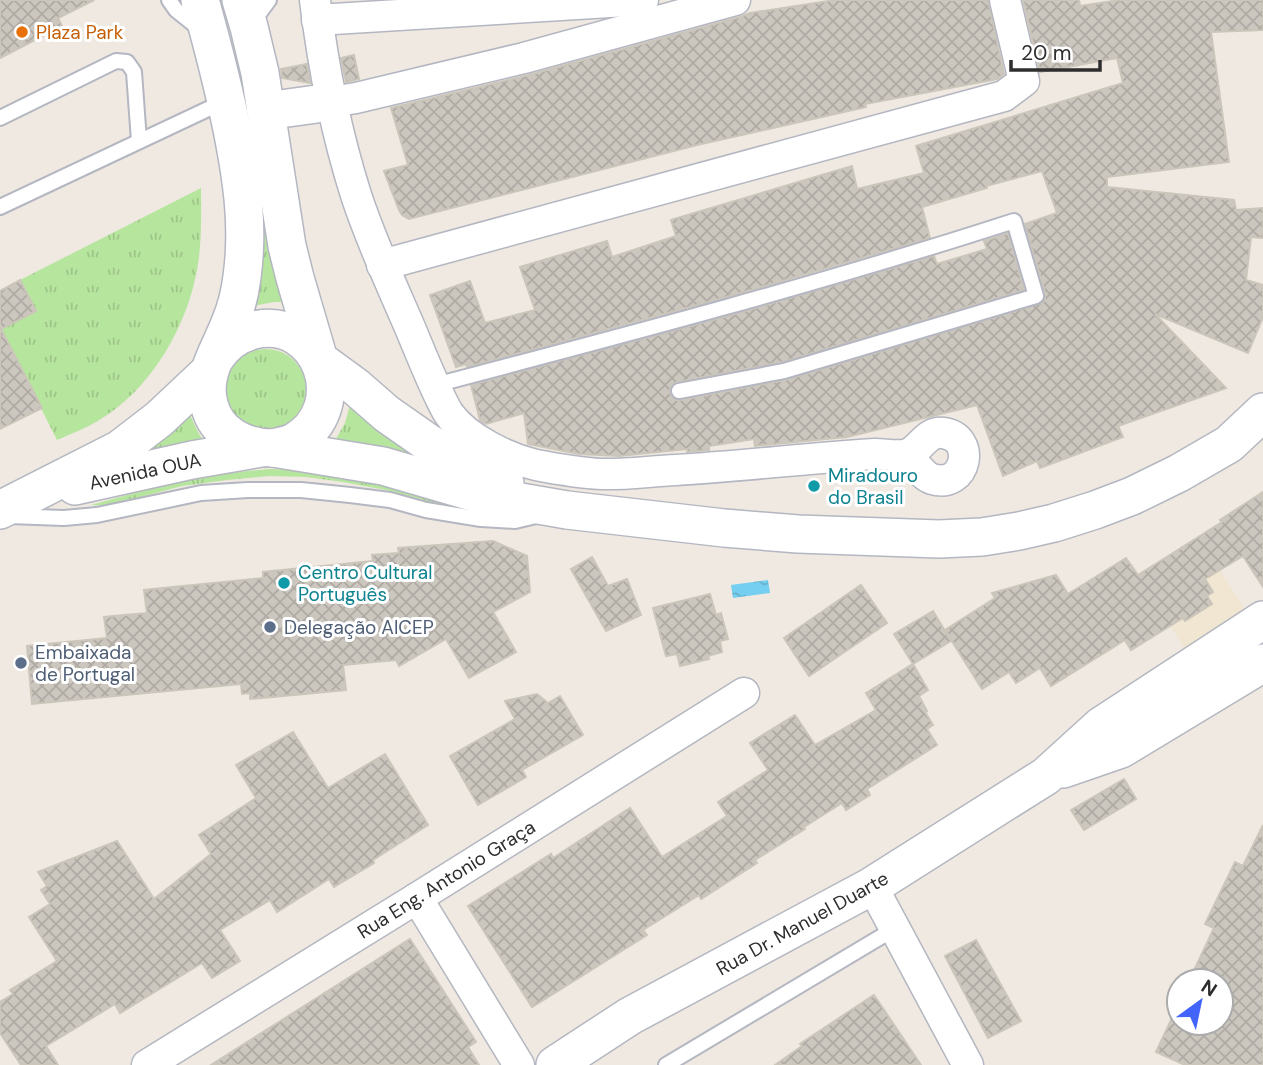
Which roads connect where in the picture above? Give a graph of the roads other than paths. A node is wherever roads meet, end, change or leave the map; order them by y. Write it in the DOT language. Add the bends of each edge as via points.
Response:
graph roads {
  1 [pos="169,0"];
  2 [pos="200,0"];
  3 [pos="643,0"];
  4 [pos="735,0"];
  5 [pos="1005,0"];
  6 [pos="253,9"];
  7 [pos="316,10"];
  8 [pos="211,38"];
  9 [pos="226,100"];
  10 [pos="331,102"];
  11 [pos="267,111"];
  12 [pos="0,118"];
  13 [pos="139,141"];
  14 [pos="0,207"];
  15 [pos="382,265"];
  16 [pos="319,360"];
  17 [pos="211,366"];
  18 [pos="435,385"];
  19 [pos="679,391"];
  20 [pos="1263,412"];
  21 [pos="267,448"];
  22 [pos="904,455"];
  23 [pos="10,507"];
  24 [pos="567,510"];
  25 [pos="1263,621"];
  26 [pos="1263,663"];
  27 [pos="744,693"];
  28 [pos="1046,776"];
  29 [pos="872,886"];
  30 [pos="417,898"];
  31 [pos="894,929"];
  32 [pos="147,1065"];
  33 [pos="519,1065"];
  34 [pos="555,1065"];
  35 [pos="666,1065"];
  36 [pos="968,1065"];
  1 -- 8 [label="lane"];
  2 -- 8 [label="street"];
  3 -- 7 [label="street"];
  4 -- 10 [label="street" via="523,58"];
  5 -- 15 [label="street" via="1024,81 1004,96"];
  6 -- 11 [label="street"];
  7 -- 10 [label="street"];
  8 -- 9 [label="street"];
  9 -- 13 [label="lane"];
  9 -- 17 [label="street" via="245,213 245,246 236,305"];
  10 -- 11 [label="street"];
  10 -- 15 [label="street" via="357,197"];
  11 -- 16 [label="street" via="287,246"];
  12 -- 13 [label="lane" via="116,61 127,62 134,72"];
  13 -- 14 [label="lane"];
  15 -- 18 [label="street"];
  16 -- 17 [label="street" via="294,335 260,329 237,336"];
  16 -- 21 [label="street" via="326,382 320,416 292,443"];
  16 -- 24 [label="street" via="436,447"];
  17 -- 21 [label="street" via="206,383 214,417 239,441"];
  17 -- 23 [label="street, Avenida OUA" via="159,419 120,449"];
  18 -- 19 [label="lane" via="724,307 1014,221 1036,296 784,370"];
  18 -- 22 [label="street" via="448,414 480,442 533,464 568,470 601,474"];
  20 -- 24 [label="street" via="1229,444 1132,496 1054,523 982,537 797,534"];
  21 -- 23 [label="street, Avenida OUA" via="192,460"];
  21 -- 24 [label="street" via="383,466 486,496"];
  23 -- 24 [label="lane" via="64,518 248,489 390,500 481,519 515,521"];
  25 -- 28 [label="street, Rua Dr. Manuel Duarte" via="1101,726"];
  26 -- 28 [label="street, Rua Dr. Manuel Duarte" via="1121,749"];
  27 -- 30 [label="street, Rua Eng. Antonio Graça"];
  28 -- 29 [label="street, Rua Dr. Manuel Duarte"];
  29 -- 31 [label="street"];
  29 -- 34 [label="street, Rua Dr. Manuel Duarte" via="630,1016"];
  30 -- 32 [label="street, Rua Eng. Antonio Graça"];
  30 -- 33 [label="street"];
  31 -- 35 [label="lane"];
  31 -- 36 [label="street"];
}
